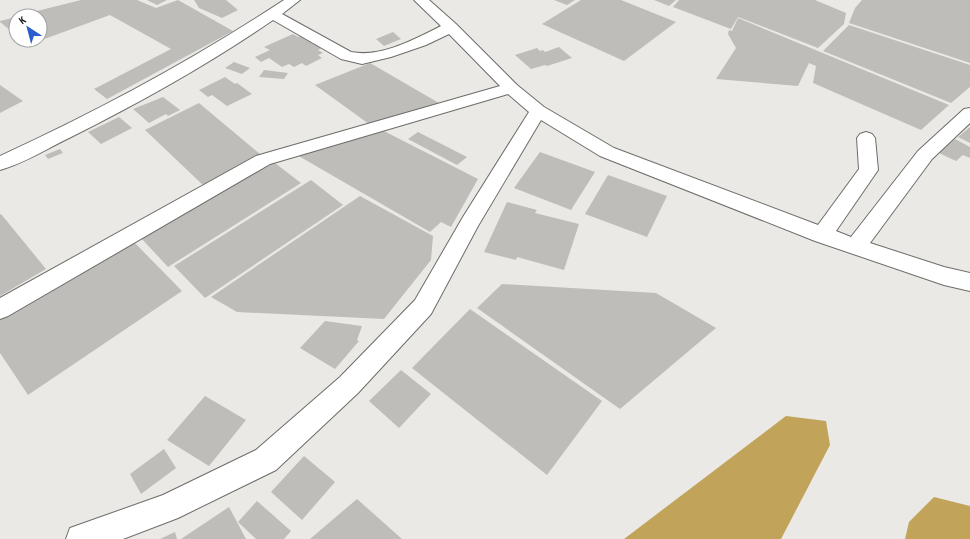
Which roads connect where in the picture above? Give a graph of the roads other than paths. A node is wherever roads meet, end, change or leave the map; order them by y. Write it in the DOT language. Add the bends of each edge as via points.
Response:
graph roads {
  1 [pos="293,0"];
  2 [pos="421,0"];
  3 [pos="273,14"];
  4 [pos="451,27"];
  5 [pos="510,88"];
  6 [pos="538,111"];
  7 [pos="970,114"];
  8 [pos="866,138"];
  9 [pos="0,164"];
  10 [pos="822,235"];
  11 [pos="856,246"];
  12 [pos="970,282"];
  13 [pos="0,309"];
  14 [pos="81,539"];
  1 -- 3 [label="street"];
  2 -- 4 [label="street"];
  3 -- 4 [label="street" via="346,56 362,59 421,42"];
  3 -- 9 [label="street" via="175,74"];
  4 -- 5 [label="street"];
  5 -- 6 [label="street"];
  5 -- 13 [label="street" via="263,160"];
  6 -- 10 [label="street" via="607,152"];
  6 -- 14 [label="street" via="470,222 423,308 349,385 266,460 168,508"];
  7 -- 11 [label="street" via="925,154"];
  8 -- 10 [label="street" via="869,170"];
  10 -- 11 [label="street"];
  11 -- 12 [label="street" via="944,276"];
}
